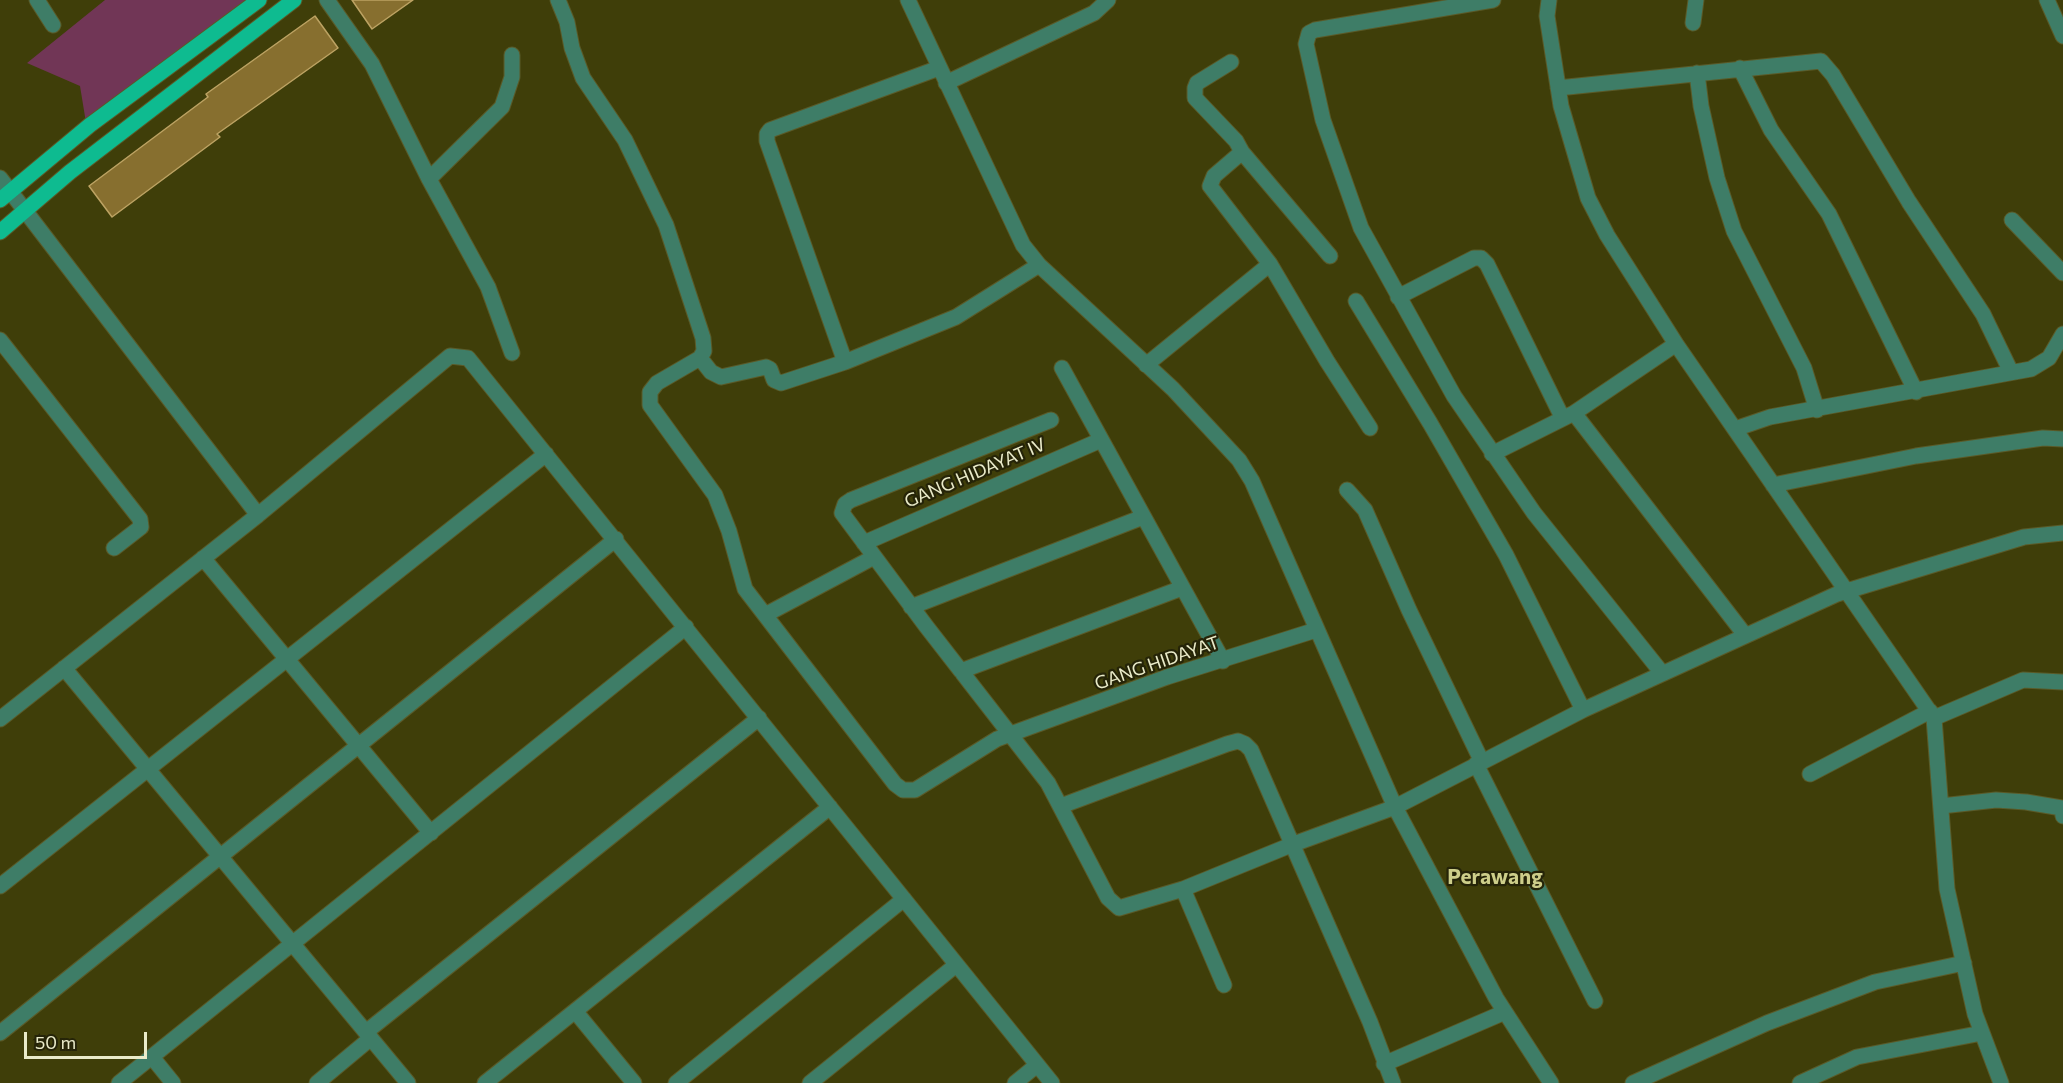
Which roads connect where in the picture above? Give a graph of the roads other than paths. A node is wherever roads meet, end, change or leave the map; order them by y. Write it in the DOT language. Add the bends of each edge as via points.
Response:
graph roads {
  1 [pos="37,0"];
  2 [pos="259,0"];
  3 [pos="294,0"];
  4 [pos="327,0"];
  5 [pos="558,0"];
  6 [pos="908,0"];
  7 [pos="1108,0"];
  8 [pos="1493,0"];
  9 [pos="1549,0"];
  10 [pos="1696,0"];
  11 [pos="2047,0"];
  12 [pos="1693,23"];
  13 [pos="53,25"];
  14 [pos="2063,36"];
  15 [pos="512,55"];
  16 [pos="1231,62"];
  17 [pos="939,68"];
  18 [pos="1740,68"];
  19 [pos="1697,73"];
  20 [pos="946,83"];
  21 [pos="1558,88"];
  22 [pos="1242,152"];
  23 [pos="0,178"];
  24 [pos="429,179"];
  25 [pos="6,195"];
  26 [pos="25,209"];
  27 [pos="2012,220"];
  28 [pos="0,232"];
  29 [pos="1330,256"];
  30 [pos="1270,264"];
  31 [pos="1039,265"];
  32 [pos="2063,273"];
  33 [pos="1398,297"];
  34 [pos="1356,301"];
  35 [pos="2063,334"];
  36 [pos="0,340"];
  37 [pos="1677,344"];
  38 [pos="512,353"];
  39 [pos="700,358"];
  40 [pos="845,362"];
  41 [pos="1146,364"];
  42 [pos="1062,368"];
  43 [pos="2011,372"];
  44 [pos="1916,392"];
  45 [pos="1817,410"];
  46 [pos="1568,415"];
  47 [pos="1051,420"];
  48 [pos="1370,428"];
  49 [pos="1735,429"];
  50 [pos="2063,439"];
  51 [pos="1101,440"];
  52 [pos="546,453"];
  53 [pos="1492,454"];
  54 [pos="1773,485"];
  55 [pos="1347,490"];
  56 [pos="258,515"];
  57 [pos="1143,517"];
  58 [pos="2063,533"];
  59 [pos="615,539"];
  60 [pos="864,543"];
  61 [pos="114,548"];
  62 [pos="874,557"];
  63 [pos="203,558"];
  64 [pos="1182,588"];
  65 [pos="1846,592"];
  66 [pos="911,607"];
  67 [pos="765,615"];
  68 [pos="686,627"];
  69 [pos="1316,630"];
  70 [pos="1745,635"];
  71 [pos="286,659"];
  72 [pos="1223,661"];
  73 [pos="64,668"];
  74 [pos="961,671"];
  75 [pos="1662,673"];
  76 [pos="2063,682"];
  77 [pos="1583,710"];
  78 [pos="1932,715"];
  79 [pos="759,718"];
  80 [pos="0,719"];
  81 [pos="1012,735"];
  82 [pos="358,745"];
  83 [pos="1479,763"];
  84 [pos="148,768"];
  85 [pos="1810,774"];
  86 [pos="1061,806"];
  87 [pos="1941,806"];
  88 [pos="830,807"];
  89 [pos="1395,807"];
  90 [pos="2063,810"];
  91 [pos="431,833"];
  92 [pos="1291,844"];
  93 [pos="221,856"];
  94 [pos="0,886"];
  95 [pos="1183,889"];
  96 [pos="904,900"];
  97 [pos="294,944"];
  98 [pos="1964,963"];
  99 [pos="956,965"];
  100 [pos="1224,985"];
  101 [pos="1596,1001"];
  102 [pos="575,1011"];
  103 [pos="1505,1012"];
  104 [pos="0,1033"];
  105 [pos="1982,1033"];
  106 [pos="368,1035"];
  107 [pos="152,1057"];
  108 [pos="1384,1064"];
  109 [pos="1038,1065"];
  110 [pos="119,1083"];
  111 [pos="173,1083"];
  112 [pos="317,1083"];
  113 [pos="408,1083"];
  114 [pos="485,1083"];
  115 [pos="634,1083"];
  116 [pos="676,1083"];
  117 [pos="810,1083"];
  118 [pos="1016,1083"];
  119 [pos="1052,1083"];
  120 [pos="1393,1083"];
  121 [pos="1551,1083"];
  122 [pos="1633,1083"];
  123 [pos="1800,1083"];
  124 [pos="2001,1083"];
  1 -- 13 [label="street"];
  2 -- 25 [label="main road" via="90,125"];
  3 -- 26 [label="main road"];
  4 -- 24 [label="street" via="372,64"];
  5 -- 39 [label="street" via="583,78 625,140 669,233 703,338"];
  6 -- 17 [label="street"];
  7 -- 20 [label="street" via="1094,13"];
  8 -- 33 [label="street" via="1315,30 1306,37 1323,120 1361,228"];
  9 -- 21 [label="street" via="1547,16"];
  10 -- 12 [label="street"];
  11 -- 14 [label="street"];
  15 -- 24 [label="street" via="512,77 502,107"];
  16 -- 22 [label="street" via="1197,83 1194,93"];
  17 -- 20 [label="street"];
  17 -- 40 [label="street" via="767,134"];
  18 -- 19 [label="street"];
  18 -- 43 [label="street" via="1812,60 1828,67 1909,202 1983,314"];
  18 -- 44 [label="street" via="1771,130 1829,214"];
  19 -- 21 [label="street"];
  19 -- 45 [label="street" via="1717,178 1734,231 1804,368"];
  20 -- 31 [label="street" via="1023,245"];
  21 -- 37 [label="street" via="1588,198 1607,235"];
  22 -- 29 [label="street"];
  22 -- 30 [label="street" via="1214,176 1210,186"];
  23 -- 25 [label="street"];
  24 -- 38 [label="street" via="488,287"];
  25 -- 26 [label="street"];
  26 -- 28 [label="main road"];
  26 -- 56 [label="street"];
  27 -- 32 [label="street"];
  30 -- 41 [label="street"];
  30 -- 48 [label="street"];
  31 -- 40 [label="street" via="956,317"];
  31 -- 41 [label="street"];
  33 -- 46 [label="street" via="1481,258"];
  33 -- 53 [label="street"];
  34 -- 77 [label="street" via="1506,555"];
  35 -- 43 [label="street" via="2040,366"];
  36 -- 61 [label="street" via="140,519 141,527"];
  37 -- 46 [label="street"];
  37 -- 49 [label="street"];
  39 -- 40 [label="street" via="711,372 721,377 766,367 774,380 781,383"];
  39 -- 67 [label="street" via="657,383 648,398 715,495 745,589"];
  41 -- 69 [label="street" via="1239,460 1252,481"];
  42 -- 51 [label="street"];
  43 -- 44 [label="street"];
  44 -- 45 [label="street"];
  45 -- 49 [label="street" via="1770,417"];
  46 -- 53 [label="street"];
  46 -- 70 [label="street"];
  47 -- 60 [label="street" via="845,504 843,515"];
  49 -- 54 [label="street"];
  50 -- 54 [label="street" via="2043,438 1916,456"];
  51 -- 57 [label="street"];
  51 -- 60 [label="street, GANG HIDAYAT IV"];
  52 -- 56 [label="street" via="476,366 468,358 454,354"];
  52 -- 59 [label="street"];
  52 -- 71 [label="street"];
  53 -- 75 [label="street" via="1534,513"];
  54 -- 65 [label="street"];
  55 -- 83 [label="street" via="1365,510"];
  56 -- 63 [label="street"];
  57 -- 64 [label="street"];
  57 -- 66 [label="street"];
  58 -- 65 [label="street" via="2024,537"];
  59 -- 68 [label="street"];
  59 -- 82 [label="street"];
  60 -- 62 [label="street"];
  62 -- 66 [label="street"];
  62 -- 67 [label="street"];
  63 -- 71 [label="street"];
  63 -- 73 [label="street"];
  64 -- 72 [label="street"];
  64 -- 74 [label="street"];
  65 -- 70 [label="street"];
  65 -- 78 [label="street"];
  66 -- 74 [label="street"];
  67 -- 81 [label="street, GANG HIDAYAT" via="903,790 915,790 997,739"];
  68 -- 79 [label="street"];
  68 -- 91 [label="street"];
  69 -- 72 [label="street, GANG HIDAYAT"];
  69 -- 89 [label="street"];
  70 -- 75 [label="street"];
  71 -- 82 [label="street"];
  71 -- 84 [label="street"];
  72 -- 81 [label="street, GANG HIDAYAT" via="1167,677"];
  73 -- 80 [label="street"];
  73 -- 84 [label="street"];
  74 -- 81 [label="street"];
  75 -- 77 [label="street"];
  76 -- 78 [label="street" via="2023,680"];
  77 -- 83 [label="street"];
  78 -- 85 [label="street"];
  78 -- 87 [label="street"];
  79 -- 88 [label="street"];
  79 -- 106 [label="street"];
  81 -- 86 [label="street"];
  82 -- 91 [label="street"];
  82 -- 93 [label="street"];
  83 -- 89 [label="street"];
  83 -- 101 [label="street"];
  84 -- 93 [label="street"];
  84 -- 94 [label="street"];
  86 -- 92 [label="street" via="1238,741 1251,750"];
  86 -- 95 [label="street" via="1108,898 1117,907"];
  87 -- 90 [label="street" via="1996,800"];
  87 -- 98 [label="street" via="1947,889"];
  88 -- 96 [label="street"];
  88 -- 102 [label="street"];
  89 -- 92 [label="street"];
  89 -- 103 [label="street"];
  91 -- 97 [label="street"];
  92 -- 95 [label="street"];
  92 -- 108 [label="street" via="1382,1050"];
  93 -- 97 [label="street"];
  93 -- 104 [label="street"];
  95 -- 100 [label="street"];
  96 -- 99 [label="street"];
  96 -- 116 [label="street"];
  97 -- 106 [label="street"];
  97 -- 107 [label="street"];
  98 -- 105 [label="street"];
  98 -- 122 [label="street" via="1875,982 1767,1023"];
  99 -- 109 [label="street"];
  99 -- 117 [label="street"];
  102 -- 114 [label="street"];
  102 -- 115 [label="street"];
  103 -- 108 [label="street"];
  103 -- 121 [label="street"];
  105 -- 123 [label="street" via="1857,1057"];
  105 -- 124 [label="street"];
  106 -- 112 [label="street"];
  106 -- 113 [label="street"];
  107 -- 110 [label="street"];
  107 -- 111 [label="street"];
  108 -- 120 [label="street"];
  109 -- 118 [label="street"];
  109 -- 119 [label="street"];
}
